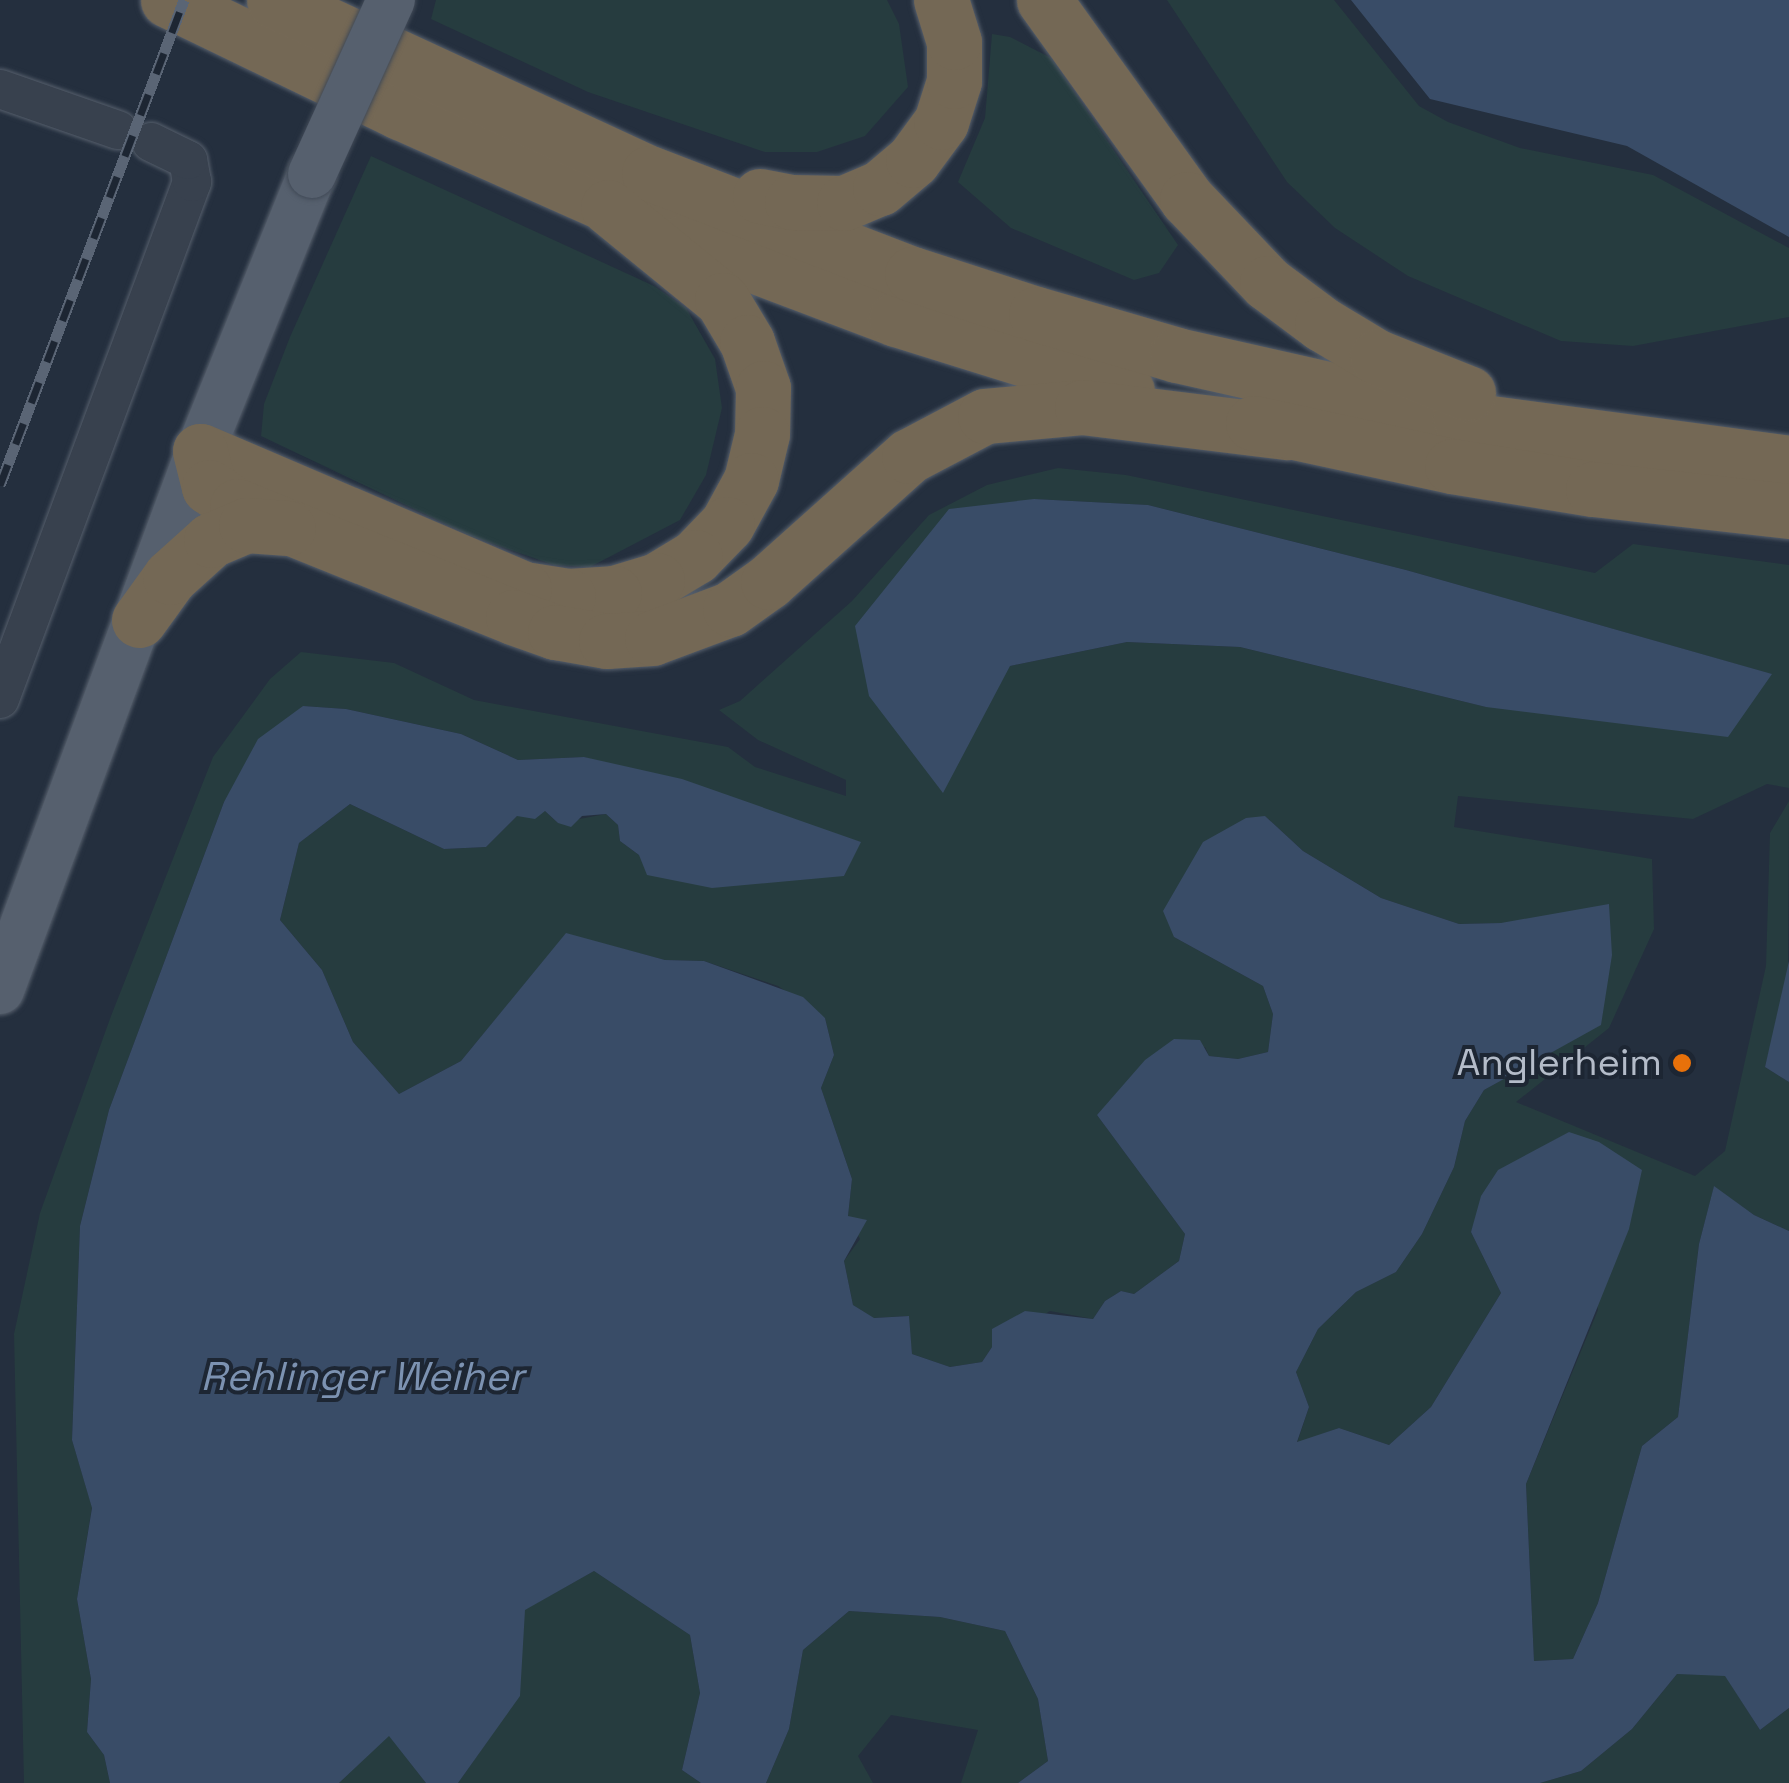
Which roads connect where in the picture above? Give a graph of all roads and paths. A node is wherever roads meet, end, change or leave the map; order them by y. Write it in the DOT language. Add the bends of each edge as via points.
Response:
graph roads {
  1 [pos="168,0"];
  2 [pos="274,0"];
  3 [pos="391,0"];
  4 [pos="941,0"];
  5 [pos="1044,0"];
  6 [pos="0,89"];
  7 [pos="649,173"];
  8 [pos="608,207"];
  9 [pos="1287,432"];
  10 [pos="1599,440"];
  11 [pos="200,451"];
  12 [pos="1789,463"];
  13 [pos="1789,512"];
  14 [pos="291,528"];
  15 [pos="139,620"];
  16 [pos="0,699"];
  17 [pos="0,990"];
  1 -- 8 [label="highway"];
  2 -- 7 [label="highway"];
  3 -- 11 [label="main road, bridge"];
  4 -- 7 [label="highway" via="954,42 950,99 928,144 880,188 844,202 806,203"];
  5 -- 10 [label="highway" via="1187,199 1279,293 1377,357"];
  6 -- 16 [label="street" via="188,160 192,182"];
  7 -- 10 [label="highway" via="912,274 1177,355 1460,419"];
  8 -- 9 [label="highway" via="914,325"];
  8 -- 11 [label="highway" via="722,300 747,342 762,388 752,480 727,524 657,580 614,593 568,596 524,589"];
  9 -- 13 [label="highway" via="1575,486"];
  9 -- 14 [label="highway" via="1082,407 985,416 909,456 730,609 652,638 606,641 555,632"];
  10 -- 12 [label="highway"];
  11 -- 14 [label="highway" via="209,487"];
  11 -- 15 [label="main road"];
  14 -- 15 [label="highway" via="246,525 211,540 170,577"];
  15 -- 17 [label="main road"];
}
